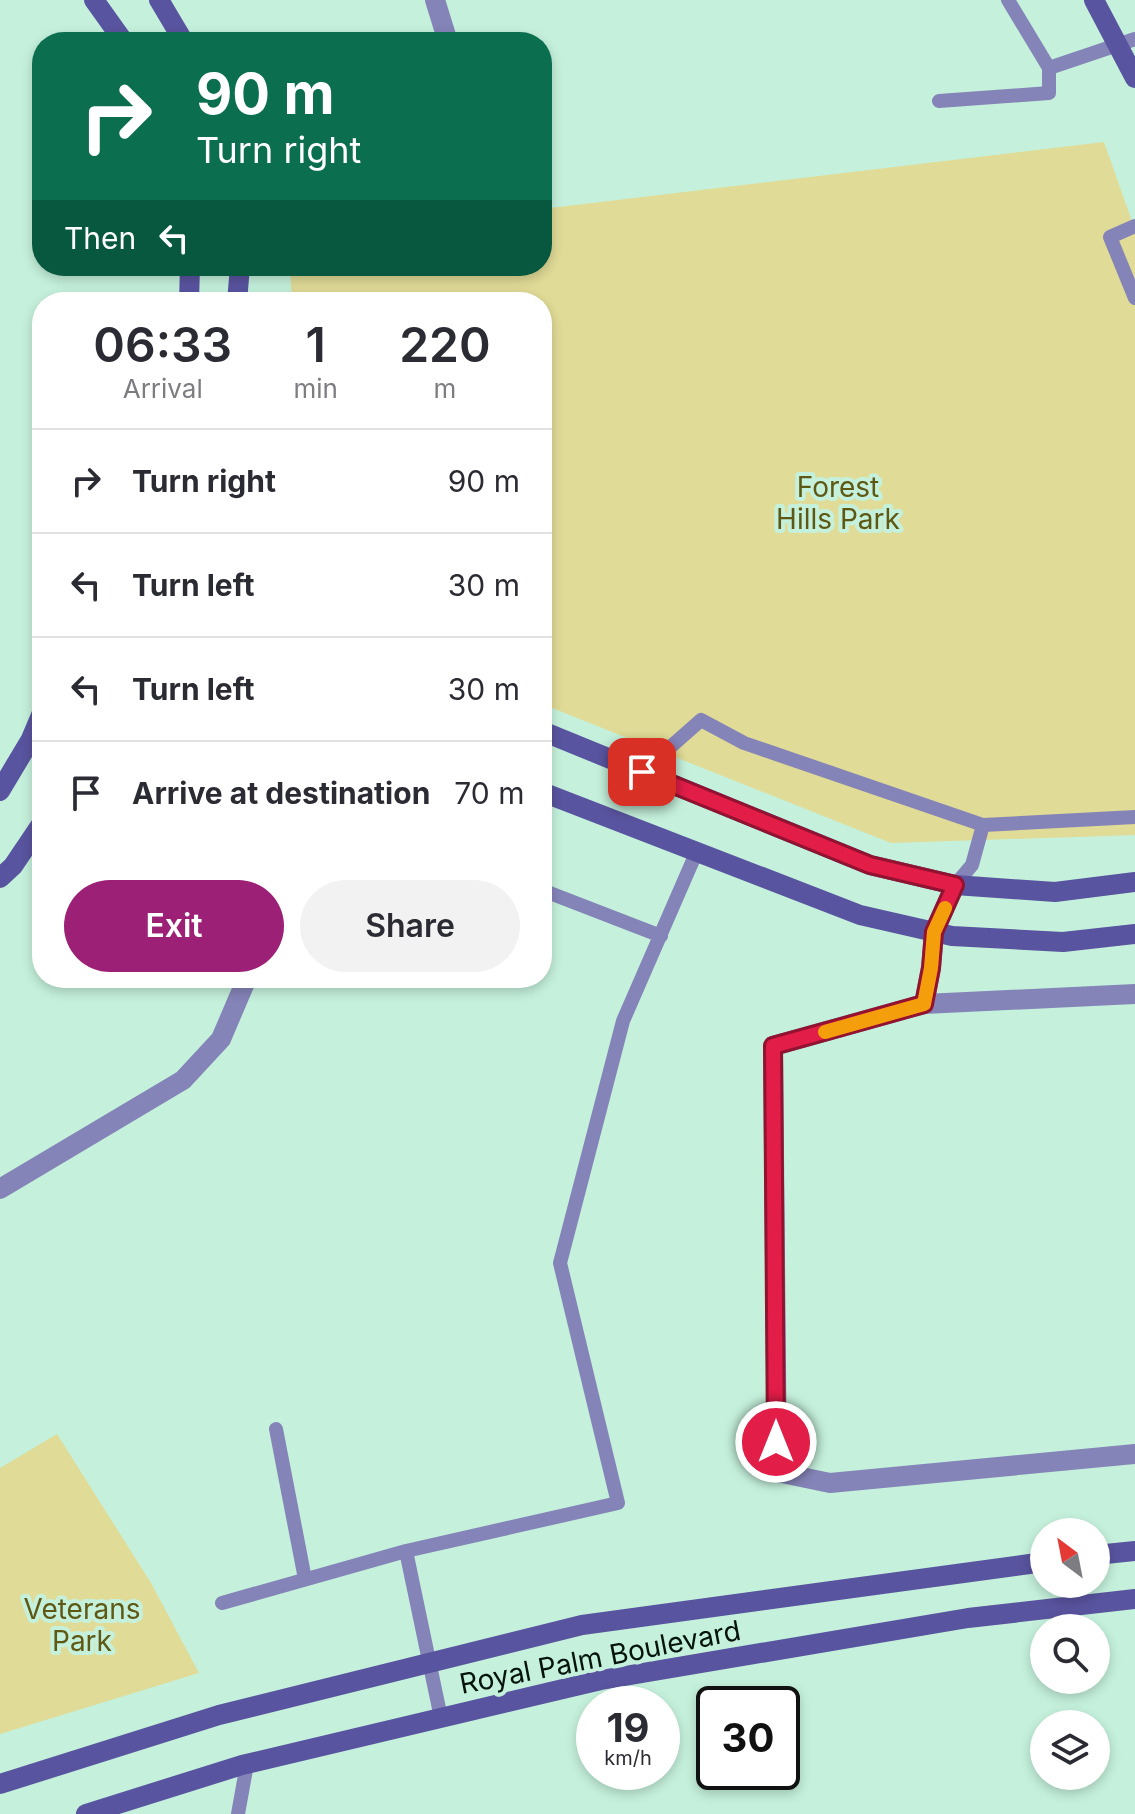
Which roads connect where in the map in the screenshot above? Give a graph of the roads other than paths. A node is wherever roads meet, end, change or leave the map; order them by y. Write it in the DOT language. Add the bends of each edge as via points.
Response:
graph roads {
  1 [pos="94,0"];
  2 [pos="159,0"];
  3 [pos="435,0"];
  4 [pos="1008,0"];
  5 [pos="1094,0"];
  6 [pos="117,32"];
  7 [pos="178,32"];
  8 [pos="445,32"];
  9 [pos="1126,41"];
  10 [pos="1049,68"];
  11 [pos="1135,78"];
  12 [pos="939,101"];
  13 [pos="1135,226"];
  14 [pos="1135,298"];
  15 [pos="552,735"];
  16 [pos="32,737"];
  17 [pos="642,772"];
  18 [pos="0,791"];
  19 [pos="552,796"];
  20 [pos="1135,817"];
  21 [pos="983,825"];
  22 [pos="32,838"];
  23 [pos="697,851"];
  24 [pos="0,878"];
  25 [pos="1135,882"];
  26 [pos="955,885"];
  27 [pos="552,894"];
  28 [pos="934,932"];
  29 [pos="1135,934"];
  30 [pos="661,936"];
  31 [pos="243,988"];
  32 [pos="1135,994"];
  33 [pos="924,1004"];
  34 [pos="0,1189"];
  35 [pos="276,1429"];
  36 [pos="1135,1454"];
  37 [pos="406,1551"];
  38 [pos="1135,1551"];
  39 [pos="1110,1554"];
  40 [pos="1030,1564"];
  41 [pos="305,1579"];
  42 [pos="1135,1599"];
  43 [pos="222,1603"];
  44 [pos="430,1661"];
  45 [pos="441,1718"];
  46 [pos="247,1764"];
  47 [pos="0,1784"];
  48 [pos="86,1814"];
  49 [pos="238,1814"];
  1 -- 6 [label="main road"];
  2 -- 7 [label="main road"];
  3 -- 8 [label="street"];
  4 -- 10 [label="lane"];
  5 -- 9 [label="main road"];
  9 -- 10 [label="lane"];
  9 -- 11 [label="main road"];
  10 -- 12 [label="lane" via="1049,93"];
  13 -- 14 [label="lane" via="1110,237"];
  15 -- 17 [label="main road"];
  16 -- 18 [label="main road"];
  17 -- 21 [label="lane" via="701,720 744,743"];
  17 -- 26 [label="main road" via="870,865"];
  19 -- 23 [label="main road"];
  20 -- 21 [label="lane"];
  21 -- 26 [label="lane" via="972,865"];
  22 -- 24 [label="main road"];
  23 -- 28 [label="main road" via="860,915"];
  23 -- 30 [label="lane"];
  25 -- 26 [label="main road" via="1055,892"];
  26 -- 28 [label="street"];
  27 -- 30 [label="lane"];
  28 -- 29 [label="main road" via="1063,942"];
  28 -- 33 [label="street"];
  30 -- 37 [label="lane" via="623,1021 560,1263 618,1503"];
  31 -- 34 [label="street" via="221,1039 183,1080"];
  32 -- 33 [label="street"];
  33 -- 36 [label="street" via="773,1046 777,1472 830,1483"];
  35 -- 41 [label="lane"];
  37 -- 41 [label="lane"];
  37 -- 44 [label="lane"];
  38 -- 39 [label="main road"];
  40 -- 44 [label="main road, Royal Palm Boulevard" via="582,1625"];
  41 -- 43 [label="lane"];
  42 -- 45 [label="main road, Royal Palm Boulevard" via="968,1618 601,1680"];
  44 -- 45 [label="lane"];
  44 -- 47 [label="main road, Royal Palm Boulevard" via="219,1715"];
  45 -- 46 [label="main road, Royal Palm Boulevard"];
  46 -- 48 [label="main road, Royal Palm Boulevard"];
  46 -- 49 [label="lane"];
}
